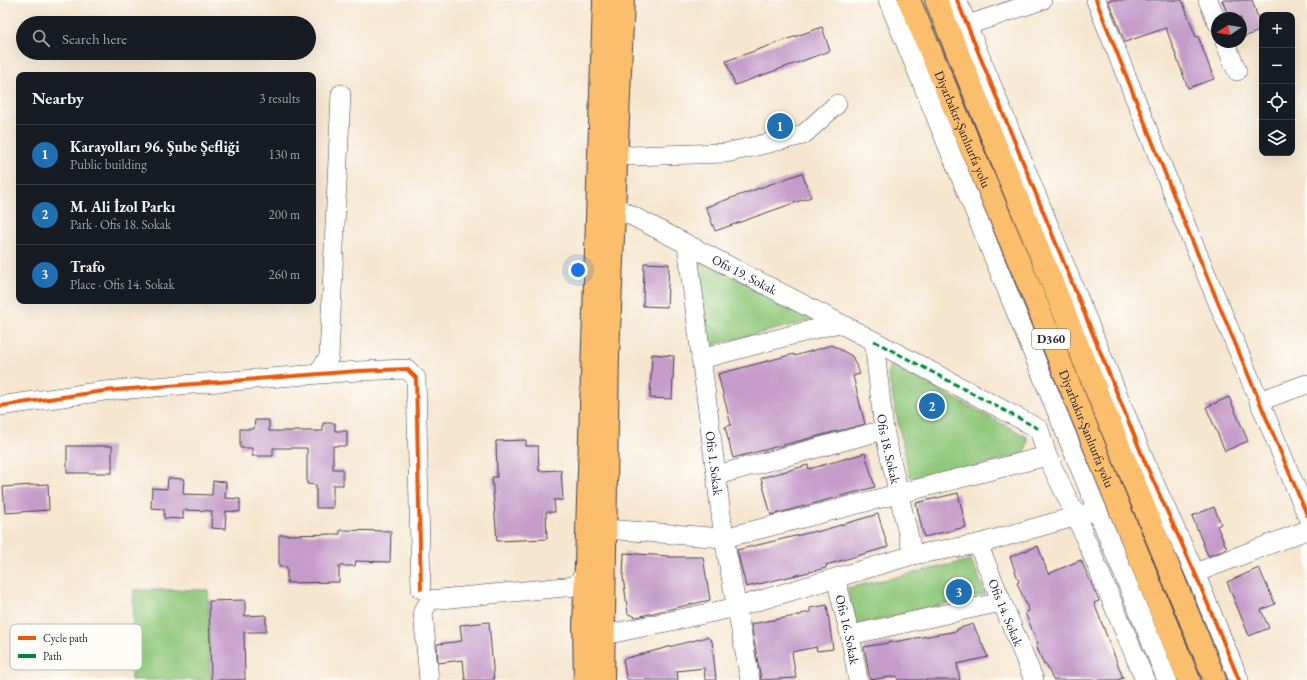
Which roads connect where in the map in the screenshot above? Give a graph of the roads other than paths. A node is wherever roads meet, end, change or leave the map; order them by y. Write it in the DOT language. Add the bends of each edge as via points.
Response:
graph roads {
  1 [pos="604,0"];
  2 [pos="623,0"];
  3 [pos="888,0"];
  4 [pos="909,0"];
  5 [pos="936,0"];
  6 [pos="957,0"];
  7 [pos="1042,0"];
  8 [pos="1096,0"];
  9 [pos="1208,0"];
  10 [pos="1213,12"];
  11 [pos="968,25"];
  12 [pos="1227,48"];
  13 [pos="1237,71"];
  14 [pos="341,94"];
  15 [pos="837,104"];
  16 [pos="617,152"];
  17 [pos="614,207"];
  18 [pos="687,245"];
  19 [pos="838,323"];
  20 [pos="874,341"];
  21 [pos="702,359"];
  22 [pos="333,365"];
  23 [pos="1307,384"];
  24 [pos="1259,401"];
  25 [pos="0,406"];
  26 [pos="884,430"];
  27 [pos="1048,456"];
  28 [pos="717,475"];
  29 [pos="899,493"];
  30 [pos="1097,510"];
  31 [pos="1307,515"];
  32 [pos="1076,516"];
  33 [pos="606,528"];
  34 [pos="1307,530"];
  35 [pos="724,538"];
  36 [pos="978,544"];
  37 [pos="913,555"];
  38 [pos="1194,573"];
  39 [pos="586,574"];
  40 [pos="836,579"];
  41 [pos="425,601"];
  42 [pos="1000,602"];
  43 [pos="737,607"];
  44 [pos="605,634"];
  45 [pos="850,635"];
  46 [pos="429,680"];
  47 [pos="585,680"];
  48 [pos="603,680"];
  49 [pos="750,680"];
  50 [pos="858,680"];
  51 [pos="1034,680"];
  52 [pos="1145,680"];
  53 [pos="1167,680"];
  54 [pos="1189,680"];
  55 [pos="1215,680"];
  56 [pos="1239,680"];
  1 -- 39 [label="main road"];
  2 -- 16 [label="main road"];
  3 -- 30 [label="street"];
  4 -- 54 [label="main road, Diyarbakır-Şanlıurfa yolu / D360" via="1033,295"];
  5 -- 55 [label="main road, Diyarbakır-Şanlıurfa yolu / D360"];
  6 -- 11 [label="street"];
  7 -- 11 [label="street"];
  8 -- 24 [label="street"];
  9 -- 10 [label="street"];
  11 -- 38 [label="street" via="1036,198 1147,467"];
  12 -- 13 [label="street"];
  14 -- 22 [label="street"];
  15 -- 16 [label="street" via="803,135 726,153 630,156"];
  16 -- 17 [label="main road"];
  17 -- 18 [label="street, Ofis 19. Sokak"];
  17 -- 33 [label="main road" via="608,355"];
  18 -- 19 [label="street, Ofis 19. Sokak"];
  18 -- 21 [label="street, Ofis 1. Sokak"];
  19 -- 20 [label="street, Ofis 19. Sokak"];
  19 -- 21 [label="street"];
  20 -- 26 [label="street, Ofis 18. Sokak"];
  20 -- 27 [label="street, Ofis 19. Sokak" via="1039,429"];
  21 -- 28 [label="street, Ofis 1. Sokak"];
  22 -- 25 [label="street" via="316,374 104,391"];
  22 -- 41 [label="street" via="407,369 416,378"];
  23 -- 24 [label="street"];
  24 -- 31 [label="street"];
  26 -- 28 [label="street"];
  26 -- 29 [label="street, Ofis 18. Sokak"];
  27 -- 29 [label="street"];
  27 -- 32 [label="street"];
  28 -- 35 [label="street, Ofis 1. Sokak"];
  29 -- 35 [label="street"];
  29 -- 37 [label="street, Ofis 18. Sokak"];
  30 -- 32 [label="street"];
  30 -- 53 [label="street"];
  32 -- 36 [label="street"];
  32 -- 52 [label="street"];
  33 -- 35 [label="street"];
  33 -- 44 [label="main road"];
  34 -- 38 [label="street"];
  35 -- 43 [label="street, Ofis 1. Sokak"];
  36 -- 37 [label="street"];
  36 -- 42 [label="street, Ofis 14. Sokak"];
  37 -- 40 [label="street"];
  38 -- 56 [label="street"];
  39 -- 41 [label="street" via="575,586"];
  39 -- 47 [label="main road"];
  40 -- 43 [label="street"];
  40 -- 45 [label="street, Ofis 16. Sokak"];
  41 -- 46 [label="street"];
  42 -- 45 [label="street"];
  42 -- 51 [label="street, Ofis 14. Sokak"];
  43 -- 44 [label="street"];
  43 -- 49 [label="street, Ofis 1. Sokak"];
  44 -- 48 [label="main road"];
  45 -- 50 [label="street, Ofis 16. Sokak"];
}
